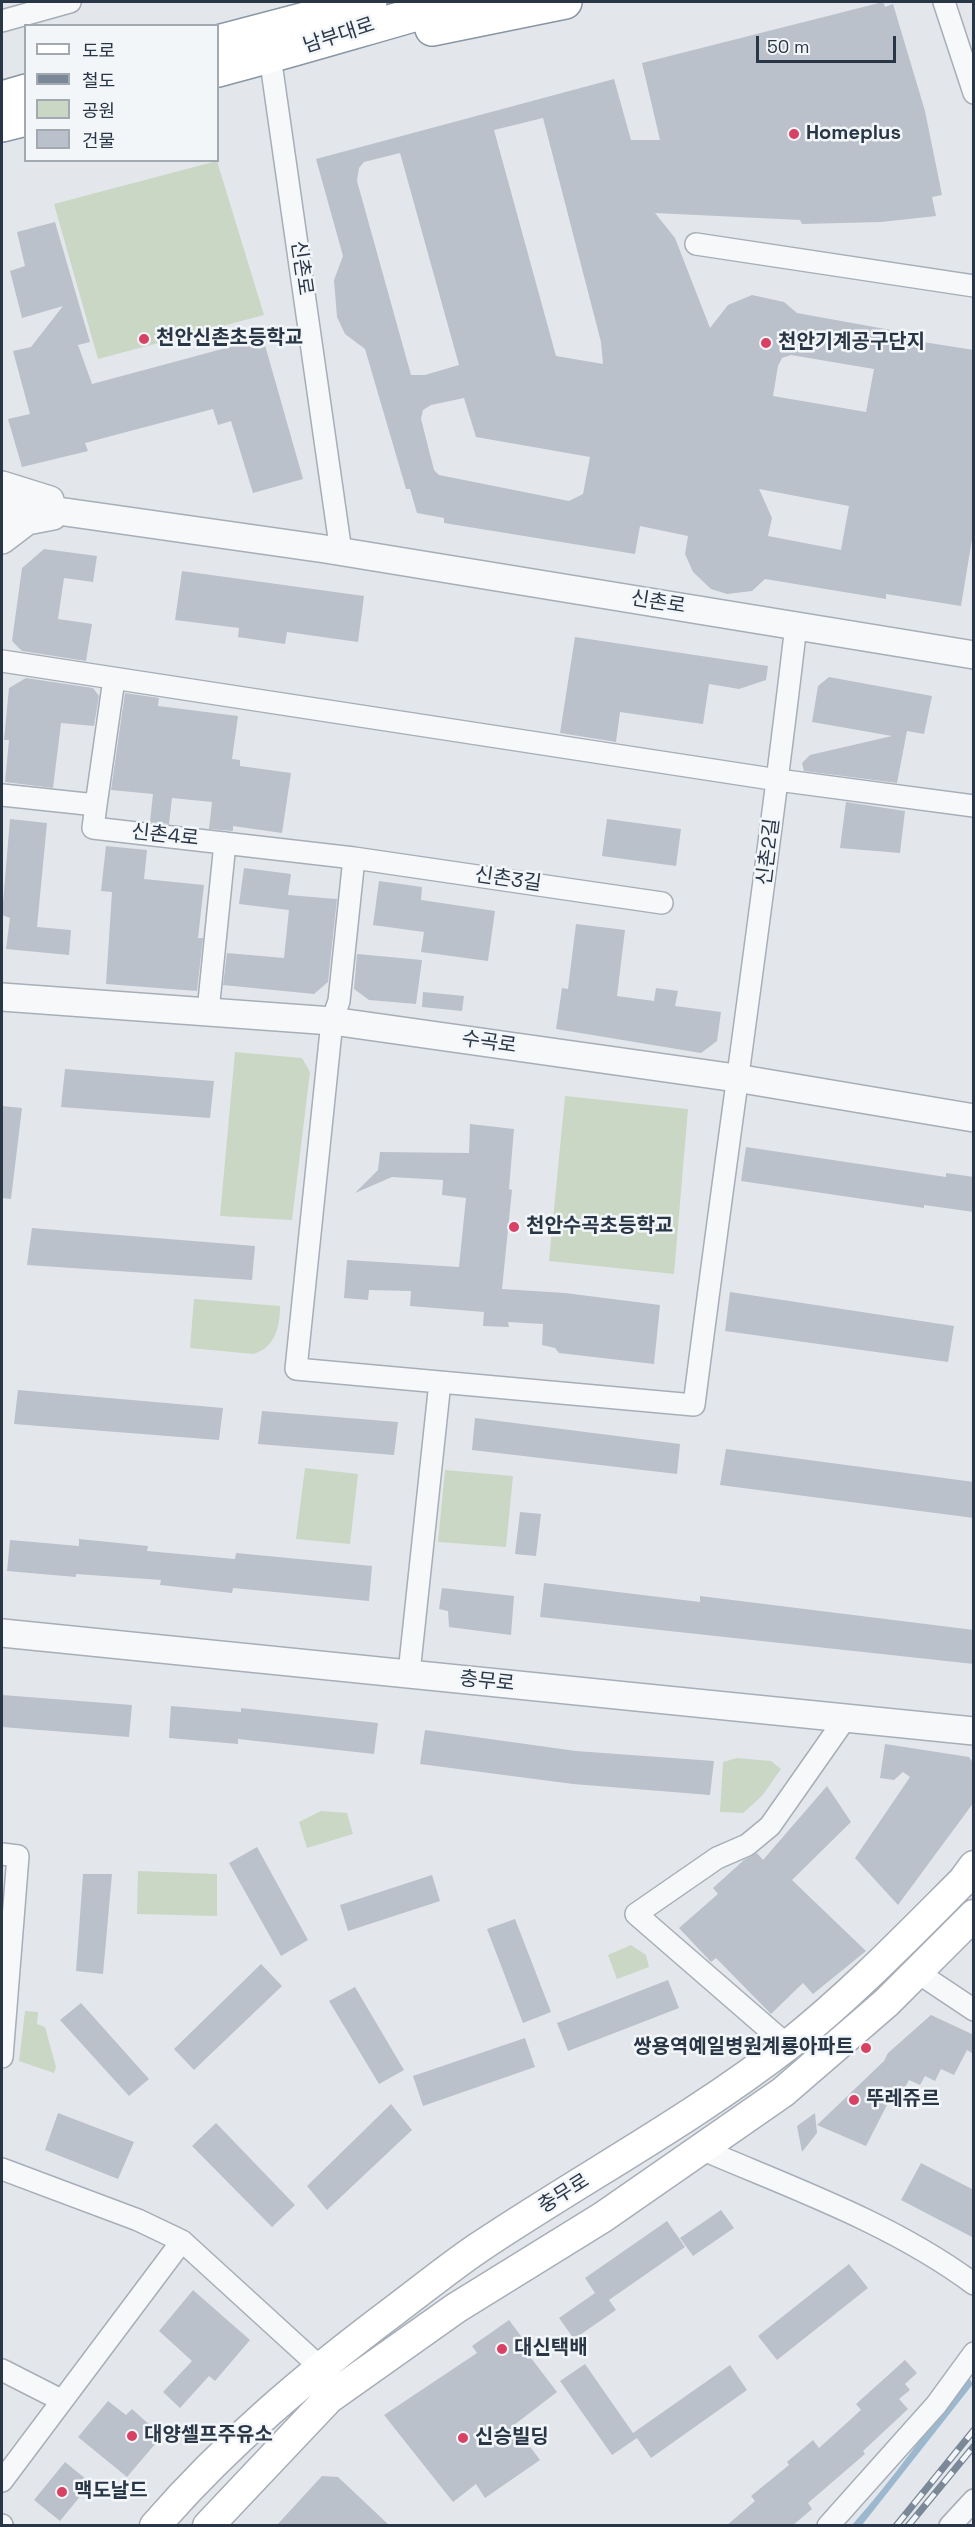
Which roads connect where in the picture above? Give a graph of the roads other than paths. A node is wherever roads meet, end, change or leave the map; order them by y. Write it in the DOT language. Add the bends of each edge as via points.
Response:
graph roads {
  1 [pos="70,2"];
  2 [pos="460,2"];
  3 [pos="564,2"];
  4 [pos="945,2"];
  5 [pos="355,4"];
  6 [pos="2,21"];
  7 [pos="219,42"];
  8 [pos="321,43"];
  9 [pos="270,56"];
  10 [pos="219,70"];
  11 [pos="24,92"];
  12 [pos="974,93"];
  13 [pos="2,98"];
  14 [pos="24,120"];
  15 [pos="2,125"];
  16 [pos="696,244"];
  17 [pos="974,286"];
  18 [pos="2,485"];
  19 [pos="2,509"];
  20 [pos="72,513"];
  21 [pos="2,540"];
  22 [pos="341,552"];
  23 [pos="796,625"];
  24 [pos="974,655"];
  25 [pos="2,662"];
  26 [pos="114,679"];
  27 [pos="778,780"];
  28 [pos="2,795"];
  29 [pos="96,805"];
  30 [pos="974,806"];
  31 [pos="225,843"];
  32 [pos="354,858"];
  33 [pos="662,903"];
  34 [pos="2,997"];
  35 [pos="208,1011"];
  36 [pos="332,1021"];
  37 [pos="736,1078"];
  38 [pos="974,1118"];
  39 [pos="440,1382"];
  40 [pos="2,1633"];
  41 [pos="409,1673"];
  42 [pos="845,1719"];
  43 [pos="974,1731"];
  44 [pos="2,1854"];
  45 [pos="974,1866"];
  46 [pos="974,1915"];
  47 [pos="917,1972"];
  48 [pos="974,2010"];
  49 [pos="787,2045"];
  50 [pos="2,2057"];
  51 [pos="699,2148"];
  52 [pos="2,2169"];
  53 [pos="182,2241"];
  54 [pos="974,2284"];
  55 [pos="974,2353"];
  56 [pos="320,2367"];
  57 [pos="2,2370"];
  58 [pos="61,2400"];
  59 [pos="2,2481"];
  60 [pos="974,2500"];
  61 [pos="155,2526"];
  62 [pos="208,2526"];
  63 [pos="828,2526"];
  64 [pos="950,2526"];
  1 -- 6 [label="street"];
  2 -- 8 [label="highway, 남부대로" via="362,27"];
  3 -- 8 [label="highway" via="365,45"];
  4 -- 12 [label="street"];
  5 -- 7 [label="highway, 남부대로"];
  8 -- 9 [label="highway, 남부대로"];
  9 -- 10 [label="highway, 남부대로"];
  9 -- 22 [label="street, 신촌로"];
  11 -- 13 [label="highway"];
  14 -- 15 [label="highway"];
  16 -- 17 [label="street"];
  18 -- 20 [label="street" via="47,498"];
  19 -- 20 [label="street, 신촌로" via="30,507"];
  20 -- 21 [label="street" via="27,521"];
  20 -- 22 [label="street, 신촌로"];
  22 -- 23 [label="street, 신촌로"];
  23 -- 24 [label="street, 신촌로"];
  23 -- 27 [label="street, 신촌2길"];
  25 -- 26 [label="street"];
  26 -- 27 [label="street"];
  26 -- 29 [label="street"];
  27 -- 30 [label="street"];
  27 -- 37 [label="street, 신촌2길"];
  28 -- 29 [label="street"];
  29 -- 31 [label="street, 신촌4로" via="93,828"];
  31 -- 32 [label="street, 신촌4로"];
  31 -- 35 [label="street"];
  32 -- 33 [label="street, 신촌3길"];
  32 -- 36 [label="street" via="339,1001"];
  34 -- 35 [label="street, 수곡로"];
  35 -- 36 [label="street, 수곡로"];
  36 -- 37 [label="street, 수곡로"];
  36 -- 39 [label="street" via="296,1369"];
  37 -- 38 [label="street, 수곡로"];
  37 -- 39 [label="street, 신촌2길" via="694,1405"];
  39 -- 41 [label="street"];
  40 -- 41 [label="street, 충무로"];
  41 -- 42 [label="street, 충무로"];
  42 -- 43 [label="street, 충무로"];
  42 -- 49 [label="street" via="770,1826 747,1845 717,1858 636,1914"];
  44 -- 50 [label="street" via="18,1856"];
  45 -- 49 [label="main road, 충무로" via="863,1982"];
  46 -- 47 [label="main road, 충무로"];
  47 -- 48 [label="street"];
  47 -- 51 [label="main road, 충무로" via="783,2092"];
  49 -- 56 [label="main road, 충무로" via="625,2156 477,2248"];
  51 -- 54 [label="street" via="866,2220 944,2262"];
  51 -- 62 [label="main road, 충무로" via="603,2217 456,2308 329,2398"];
  52 -- 53 [label="street" via="138,2220"];
  53 -- 56 [label="street"];
  53 -- 58 [label="street"];
  55 -- 63 [label="street" via="936,2405"];
  56 -- 61 [label="main road, 충무로" via="270,2408"];
  57 -- 58 [label="street"];
  58 -- 59 [label="street"];
  60 -- 64 [label="street"];
}
